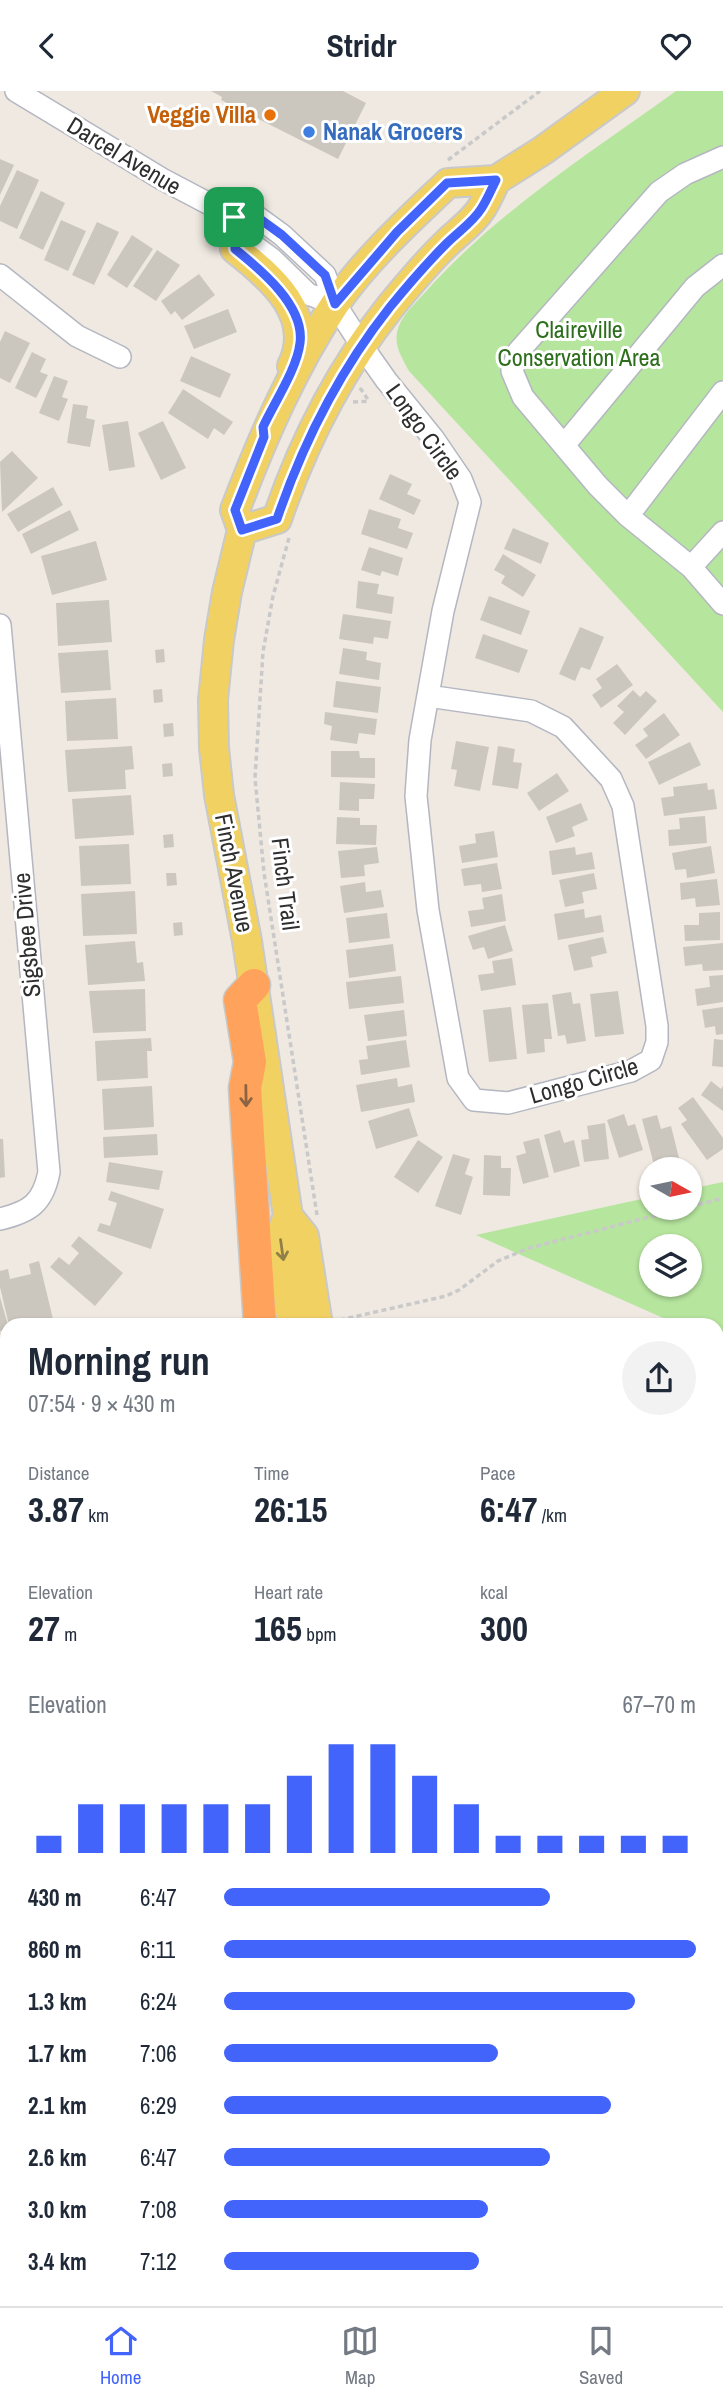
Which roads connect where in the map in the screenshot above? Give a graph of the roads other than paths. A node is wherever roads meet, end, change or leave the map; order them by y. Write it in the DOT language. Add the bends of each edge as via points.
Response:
graph roads {
  1 [pos="16,91"];
  2 [pos="625,91"];
  3 [pos="723,157"];
  4 [pos="496,180"];
  5 [pos="234,224"];
  6 [pos="723,265"];
  7 [pos="0,275"];
  8 [pos="335,304"];
  9 [pos="362,346"];
  10 [pos="120,357"];
  11 [pos="723,391"];
  12 [pos="264,437"];
  13 [pos="565,444"];
  14 [pos="628,516"];
  15 [pos="242,530"];
  16 [pos="723,532"];
  17 [pos="691,567"];
  18 [pos="723,604"];
  19 [pos="0,625"];
  20 [pos="428,696"];
  21 [pos="5,745"];
  22 [pos="254,985"];
  23 [pos="0,1219"];
  24 [pos="299,1282"];
  25 [pos="260,1318"];
  26 [pos="293,1318"];
  27 [pos="325,1318"];
  1 -- 5 [label="street, Darcel Avenue"];
  2 -- 4 [label="main road, Finch Avenue"];
  3 -- 13 [label="street" via="659,192 518,352 512,370 523,397"];
  4 -- 8 [label="main road, Finch Avenue" via="447,183"];
  4 -- 9 [label="main road" via="480,211 426,264"];
  5 -- 8 [label="street, Darcel Avenue" via="307,293"];
  5 -- 12 [label="main road" via="235,249 280,289 301,341 263,427"];
  6 -- 13 [label="street" via="695,286"];
  7 -- 10 [label="street" via="77,336"];
  8 -- 9 [label="street, Longo Circle"];
  8 -- 12 [label="main road, Finch Avenue"];
  9 -- 15 [label="main road" via="313,429 277,519"];
  9 -- 20 [label="street, Longo Circle" via="433,437 470,502"];
  11 -- 14 [label="street"];
  12 -- 15 [label="main road, Finch Avenue" via="235,510"];
  13 -- 14 [label="street"];
  14 -- 17 [label="street"];
  15 -- 22 [label="main road, Finch Avenue" via="219,641 213,727 219,795"];
  16 -- 17 [label="street"];
  17 -- 18 [label="street"];
  19 -- 21 [label="street, Sigsbee Drive"];
  20 -- 20 [label="street, Longo Circle" via="416,796 428,910 458,1078 474,1100 508,1103 633,1071 651,1060 657,1026 623,806 611,779 563,727 531,711"];
  21 -- 23 [label="street, Sigsbee Drive" via="49,1172 38,1202"];
  22 -- 24 [label="main road, Finch Avenue" via="288,1216 304,1236"];
  22 -- 25 [label="highway, one-way" via="240,1000 250,1062 245,1088"];
  24 -- 26 [label="main road"];
  24 -- 27 [label="main road"];
}
